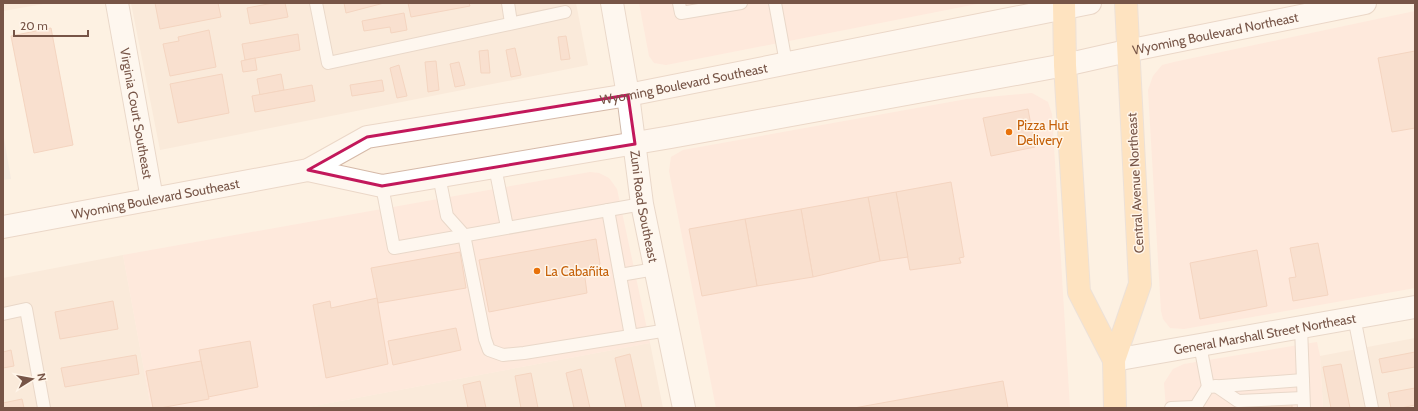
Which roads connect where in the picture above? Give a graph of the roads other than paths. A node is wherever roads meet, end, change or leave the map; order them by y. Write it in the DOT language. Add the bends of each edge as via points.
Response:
graph roads {
  1 [pos="117,3"];
  2 [pos="316,3"];
  3 [pos="508,3"];
  4 [pos="612,3"];
  5 [pos="679,3"];
  6 [pos="741,3"];
  7 [pos="775,3"];
  8 [pos="1090,3"];
  9 [pos="1126,3"];
  10 [pos="1365,3"];
  11 [pos="1064,5"];
  12 [pos="565,12"];
  13 [pos="511,23"];
  14 [pos="1127,51"];
  15 [pos="786,63"];
  16 [pos="1065,65"];
  17 [pos="628,95"];
  18 [pos="635,144"];
  19 [pos="495,167"];
  20 [pos="308,170"];
  21 [pos="439,176"];
  22 [pos="382,186"];
  23 [pos="152,199"];
  24 [pos="642,204"];
  25 [pos="608,210"];
  26 [pos="3,227"];
  27 [pos="507,227"];
  28 [pos="464,235"];
  29 [pos="655,269"];
  30 [pos="620,275"];
  31 [pos="1415,307"];
  32 [pos="3,314"];
  33 [pos="1354,317"];
  34 [pos="1301,327"];
  35 [pos="668,330"];
  36 [pos="631,336"];
  37 [pos="1200,346"];
  38 [pos="1114,360"];
  39 [pos="1303,380"];
  40 [pos="1212,387"];
  41 [pos="1304,403"];
  42 [pos="44,408"];
  43 [pos="684,408"];
  44 [pos="1116,408"];
  45 [pos="1171,408"];
  46 [pos="1195,408"];
  47 [pos="1372,408"];
  1 -- 23 [label="main road, Virginia Court Southeast"];
  2 -- 13 [label="lane" via="328,63"];
  3 -- 13 [label="lane"];
  4 -- 17 [label="main road, Zuni Road Southeast"];
  5 -- 6 [label="lane" via="681,13"];
  7 -- 15 [label="lane"];
  8 -- 11 [label="main road"];
  9 -- 14 [label="main road, Central Avenue Northeast"];
  10 -- 14 [label="main road, Wyoming Boulevard Northeast"];
  11 -- 15 [label="main road, Wyoming Boulevard Southeast"];
  11 -- 16 [label="main road"];
  12 -- 13 [label="lane"];
  14 -- 16 [label="main road, Wyoming Boulevard Northeast"];
  14 -- 38 [label="main road, Central Avenue Northeast" via="1140,284"];
  15 -- 17 [label="main road, Wyoming Boulevard Southeast"];
  16 -- 18 [label="main road, Wyoming Boulevard Southeast"];
  16 -- 38 [label="main road" via="1079,292"];
  17 -- 18 [label="main road, Zuni Road Southeast"];
  17 -- 20 [label="main road, Wyoming Boulevard Southeast" via="367,136"];
  18 -- 19 [label="main road, Wyoming Boulevard Southeast"];
  18 -- 24 [label="main road, Zuni Road Southeast"];
  19 -- 21 [label="main road, Wyoming Boulevard Southeast"];
  19 -- 27 [label="lane"];
  20 -- 22 [label="main road, Wyoming Boulevard Southeast"];
  20 -- 23 [label="main road, Wyoming Boulevard Southeast"];
  21 -- 22 [label="main road, Wyoming Boulevard Southeast"];
  21 -- 28 [label="lane" via="447,216"];
  22 -- 28 [label="lane" via="394,248"];
  23 -- 26 [label="main road, Wyoming Boulevard Southeast"];
  24 -- 25 [label="lane"];
  24 -- 29 [label="main road, Zuni Road Southeast"];
  25 -- 27 [label="lane"];
  25 -- 30 [label="lane"];
  27 -- 28 [label="lane"];
  28 -- 36 [label="lane" via="489,350 502,355 524,353"];
  29 -- 30 [label="lane"];
  29 -- 35 [label="main road, Zuni Road Southeast"];
  30 -- 36 [label="lane"];
  31 -- 33 [label="main road, General Marshall Street Northeast"];
  32 -- 42 [label="lane" via="26,309"];
  33 -- 34 [label="main road, General Marshall Street Northeast"];
  33 -- 47 [label="lane"];
  34 -- 37 [label="main road, General Marshall Street Northeast"];
  34 -- 39 [label="lane"];
  35 -- 36 [label="lane"];
  35 -- 43 [label="main road, Zuni Road Southeast"];
  37 -- 38 [label="main road, General Marshall Street Northeast"];
  37 -- 40 [label="lane"];
  38 -- 44 [label="main road"];
  39 -- 40 [label="lane"];
  39 -- 41 [label="lane"];
  40 -- 41 [label="lane" via="1238,401"];
  40 -- 46 [label="lane"];
  45 -- 46 [label="lane"];
}
